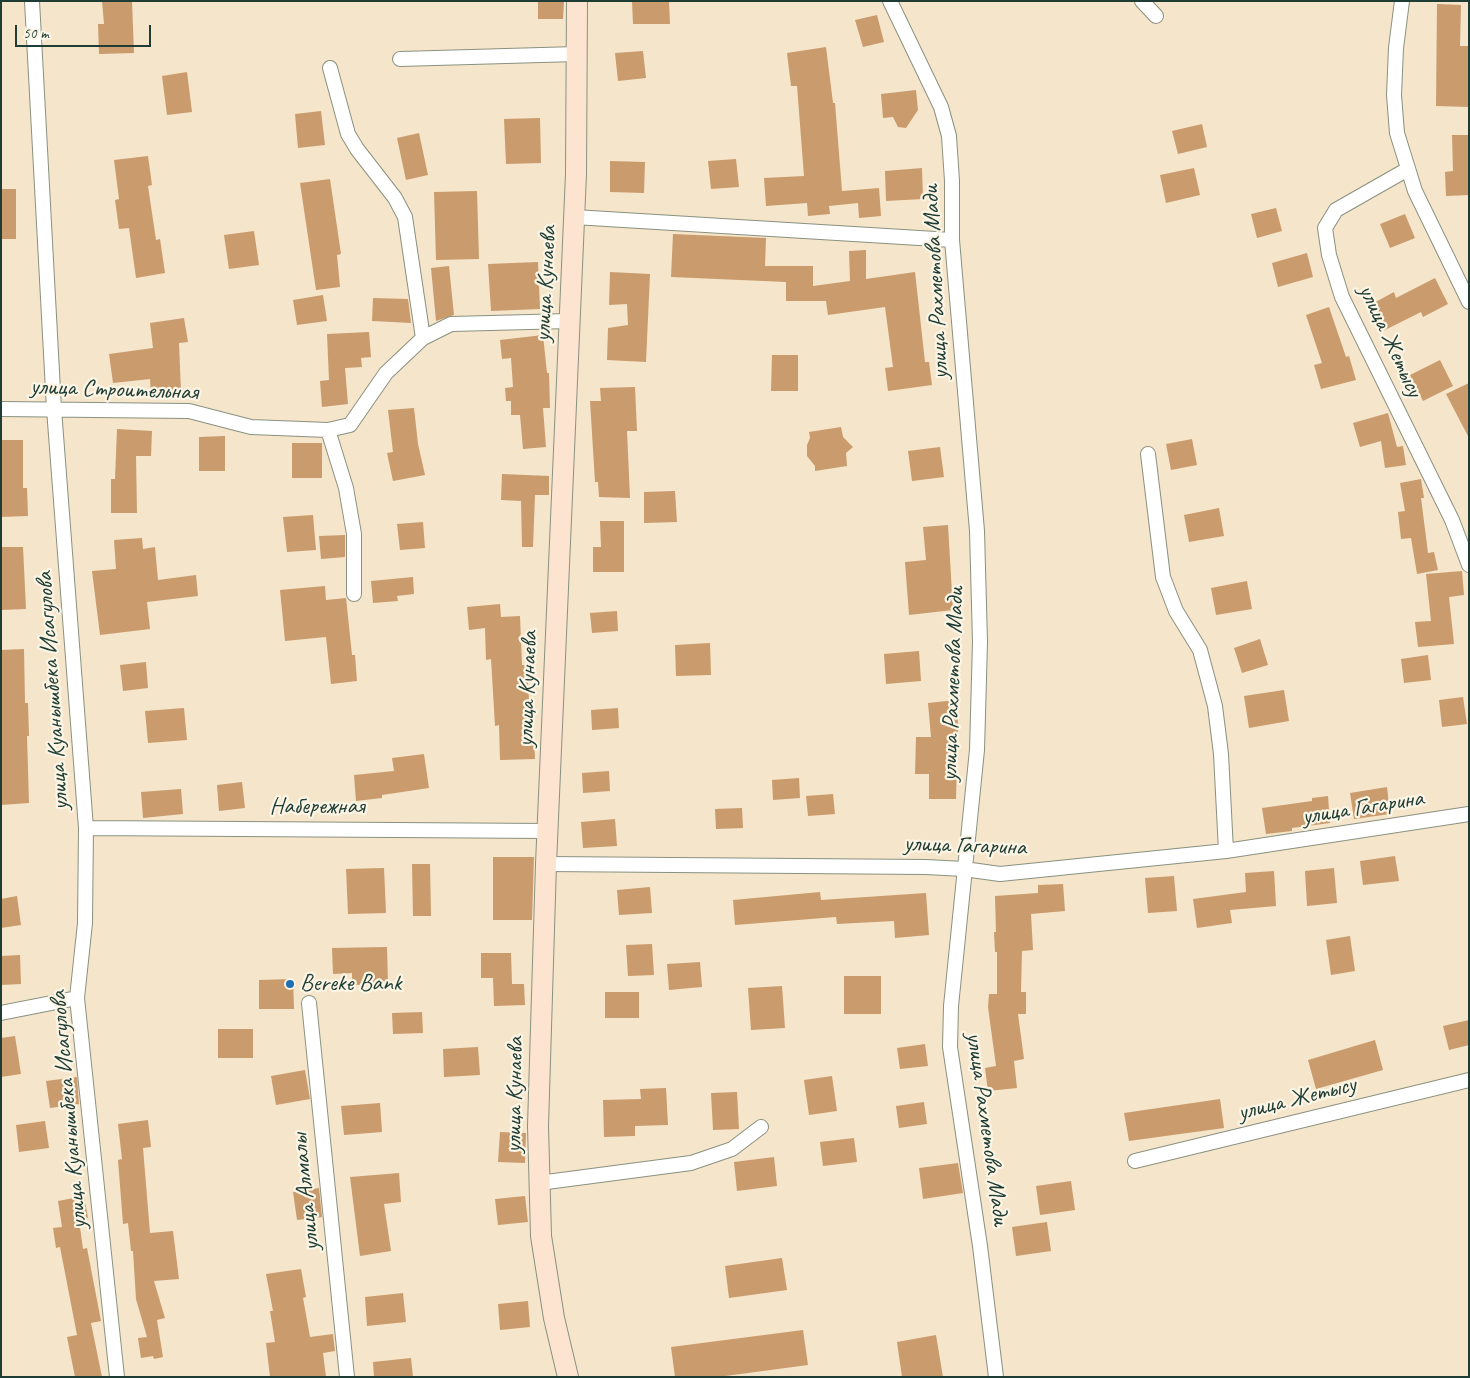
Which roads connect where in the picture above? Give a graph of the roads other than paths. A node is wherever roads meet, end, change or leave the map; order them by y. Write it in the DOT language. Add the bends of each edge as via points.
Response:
graph roads {
  1 [pos="32,1"];
  2 [pos="577,1"];
  3 [pos="890,1"];
  4 [pos="1142,1"];
  5 [pos="1402,1"];
  6 [pos="1156,16"];
  7 [pos="577,54"];
  8 [pos="400,59"];
  9 [pos="330,68"];
  10 [pos="1408,169"];
  11 [pos="574,217"];
  12 [pos="952,240"];
  13 [pos="1469,302"];
  14 [pos="569,321"];
  15 [pos="423,338"];
  16 [pos="1,409"];
  17 [pos="54,409"];
  18 [pos="328,430"];
  19 [pos="1148,454"];
  20 [pos="1469,565"];
  21 [pos="354,594"];
  22 [pos="1469,814"];
  23 [pos="86,828"];
  24 [pos="548,831"];
  25 [pos="1226,851"];
  26 [pos="546,864"];
  27 [pos="964,869"];
  28 [pos="77,998"];
  29 [pos="309,1003"];
  30 [pos="1,1013"];
  31 [pos="1469,1080"];
  32 [pos="761,1127"];
  33 [pos="1135,1161"];
  34 [pos="539,1183"];
  35 [pos="117,1377"];
  36 [pos="347,1377"];
  37 [pos="568,1377"];
  38 [pos="996,1377"];
  1 -- 17 [label="street, улица Куанышбека Исагулова"];
  2 -- 7 [label="main road, улица Кунаева"];
  3 -- 12 [label="street, улица Рахметова Мади" via="941,108 949,136"];
  4 -- 6 [label="street"];
  5 -- 10 [label="street" via="1394,95 1397,133"];
  7 -- 8 [label="street"];
  7 -- 11 [label="main road, улица Кунаева"];
  9 -- 15 [label="street" via="348,134 395,198 405,217"];
  10 -- 13 [label="street" via="1415,191"];
  10 -- 20 [label="street, улица Жетысу" via="1336,210 1325,228 1329,256 1342,297 1452,520"];
  11 -- 12 [label="street"];
  11 -- 14 [label="main road, улица Кунаева"];
  12 -- 27 [label="street, улица Рахметова Мади" via="978,531 980,642 977,750"];
  14 -- 15 [label="street, улица Строительная" via="451,324"];
  14 -- 24 [label="main road, улица Кунаева"];
  15 -- 18 [label="street, улица Строительная" via="386,374 350,425"];
  16 -- 17 [label="street, улица Строительная"];
  17 -- 18 [label="street, улица Строительная" via="189,411 251,427"];
  17 -- 23 [label="street, улица Куанышбека Исагулова"];
  18 -- 21 [label="street" via="346,488 354,534"];
  19 -- 25 [label="street" via="1164,577 1176,611 1200,650 1215,706"];
  22 -- 25 [label="street, улица Гагарина"];
  23 -- 24 [label="street, Набережная"];
  23 -- 28 [label="street, улица Куанышбека Исагулова" via="85,923"];
  24 -- 26 [label="main road, улица Кунаева"];
  25 -- 27 [label="street, улица Гагарина" via="1000,874"];
  26 -- 27 [label="street, улица Гагарина"];
  26 -- 34 [label="main road, улица Кунаева"];
  27 -- 38 [label="street, улица Рахметова Мади" via="950,1047"];
  28 -- 30 [label="street"];
  28 -- 35 [label="street, улица Куанышбека Исагулова"];
  29 -- 36 [label="street, улица Алмалы"];
  31 -- 33 [label="street, улица Жетысу"];
  32 -- 34 [label="street" via="732,1150 691,1163"];
  34 -- 37 [label="main road, улица Кунаева" via="541,1236 554,1318"];
}
